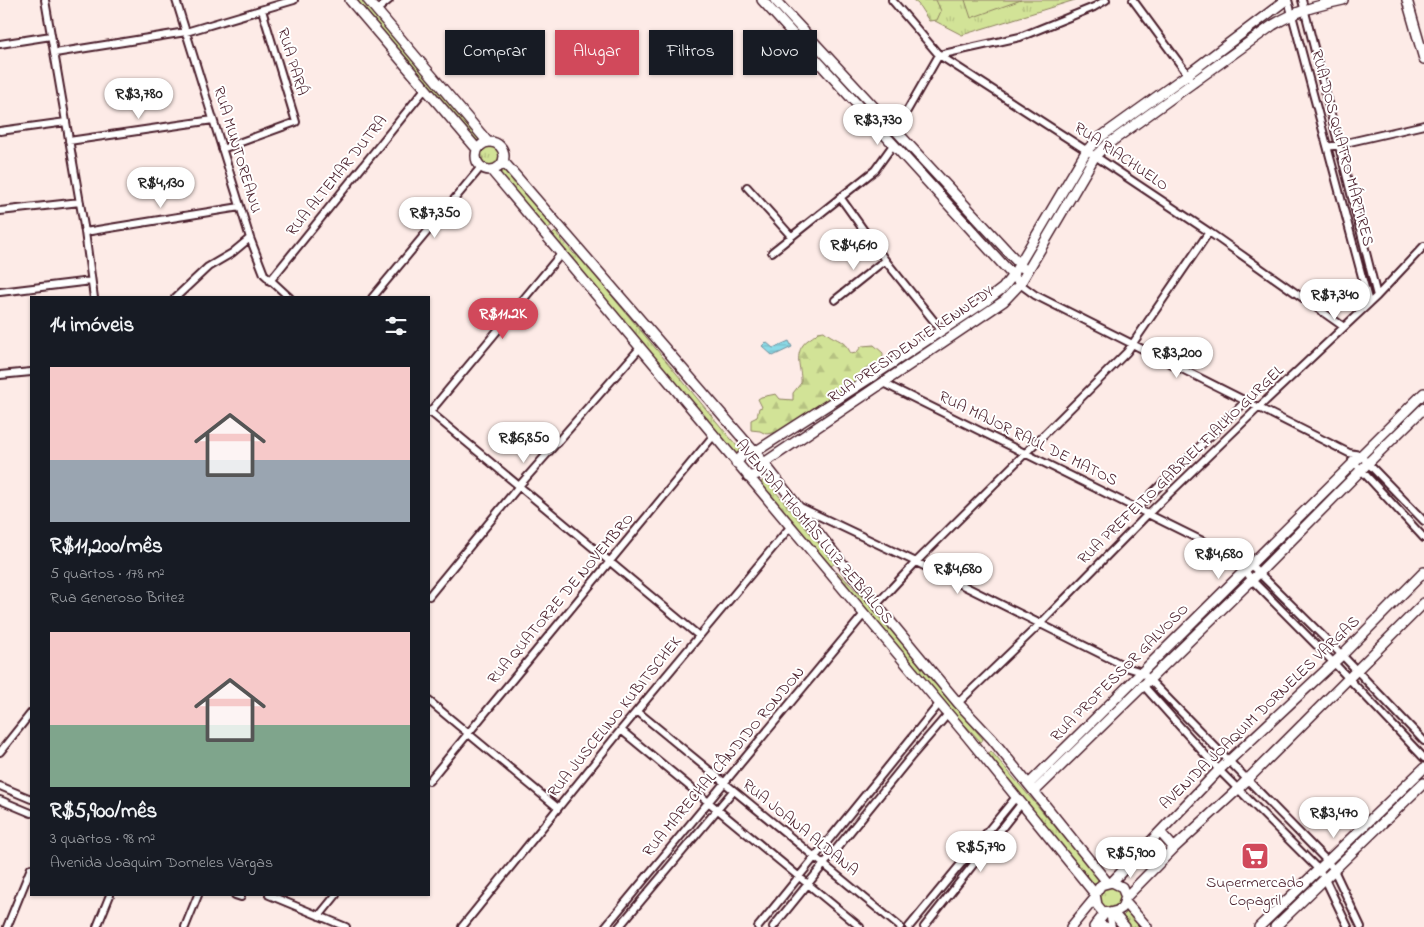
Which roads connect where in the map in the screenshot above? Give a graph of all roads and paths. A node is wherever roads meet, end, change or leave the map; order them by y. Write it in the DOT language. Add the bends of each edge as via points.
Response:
graph roads {
  1 [pos="45,0"];
  2 [pos="176,0"];
  3 [pos="294,0"];
  4 [pos="350,0"];
  5 [pos="368,0"];
  6 [pos="389,0"];
  7 [pos="762,0"];
  8 [pos="775,0"];
  9 [pos="892,0"];
  10 [pos="1106,0"];
  11 [pos="1133,0"];
  12 [pos="1288,0"];
  13 [pos="1344,0"];
  14 [pos="1407,0"];
  15 [pos="1303,5"];
  16 [pos="262,10"];
  17 [pos="377,10"];
  18 [pos="1292,14"];
  19 [pos="790,30"];
  20 [pos="803,30"];
  21 [pos="186,32"];
  22 [pos="51,36"];
  23 [pos="0,44"];
  24 [pos="817,45"];
  25 [pos="55,53"];
  26 [pos="940,55"];
  27 [pos="1424,59"];
  28 [pos="817,60"];
  29 [pos="1187,75"];
  30 [pos="1194,83"];
  31 [pos="425,89"];
  32 [pos="213,120"];
  33 [pos="66,122"];
  34 [pos="1424,124"];
  35 [pos="0,130"];
  36 [pos="896,130"];
  37 [pos="69,141"];
  38 [pos="488,141"];
  39 [pos="1340,144"];
  40 [pos="893,145"];
  41 [pos="1328,148"];
  42 [pos="222,149"];
  43 [pos="477,150"];
  44 [pos="1087,150"];
  45 [pos="1095,156"];
  46 [pos="503,161"];
  47 [pos="481,167"];
  48 [pos="491,170"];
  49 [pos="747,187"];
  50 [pos="840,197"];
  51 [pos="80,202"];
  52 [pos="240,207"];
  53 [pos="0,211"];
  54 [pos="557,224"];
  55 [pos="85,232"];
  56 [pos="1208,232"];
  57 [pos="545,234"];
  58 [pos="791,236"];
  59 [pos="250,238"];
  60 [pos="1424,246"];
  61 [pos="772,252"];
  62 [pos="561,254"];
  63 [pos="885,260"];
  64 [pos="1019,265"];
  65 [pos="1027,272"];
  66 [pos="1013,275"];
  67 [pos="91,281"];
  68 [pos="270,281"];
  69 [pos="1020,284"];
  70 [pos="0,292"];
  71 [pos="94,296"];
  72 [pos="177,296"];
  73 [pos="288,296"];
  74 [pos="374,296"];
  75 [pos="1377,296"];
  76 [pos="835,300"];
  77 [pos="1369,303"];
  78 [pos="1344,327"];
  79 [pos="942,331"];
  80 [pos="1133,345"];
  81 [pos="640,348"];
  82 [pos="30,372"];
  83 [pos="0,375"];
  84 [pos="883,383"];
  85 [pos="1424,392"];
  86 [pos="1245,402"];
  87 [pos="1258,408"];
  88 [pos="1424,408"];
  89 [pos="430,411"];
  90 [pos="430,413"];
  91 [pos="714,435"];
  92 [pos="1206,440"];
  93 [pos="1215,449"];
  94 [pos="755,452"];
  95 [pos="1025,453"];
  96 [pos="1357,459"];
  97 [pos="1368,462"];
  98 [pos="736,463"];
  99 [pos="764,463"];
  100 [pos="1361,470"];
  101 [pos="748,477"];
  102 [pos="519,486"];
  103 [pos="795,504"];
  104 [pos="1309,507"];
  105 [pos="1137,508"];
  106 [pos="1148,514"];
  107 [pos="1316,515"];
  108 [pos="1424,521"];
  109 [pos="791,526"];
  110 [pos="1281,535"];
  111 [pos="1424,538"];
  112 [pos="1289,542"];
  113 [pos="610,562"];
  114 [pos="916,562"];
  115 [pos="842,563"];
  116 [pos="1248,568"];
  117 [pos="1260,572"];
  118 [pos="1424,572"];
  119 [pos="830,573"];
  120 [pos="1252,580"];
  121 [pos="430,595"];
  122 [pos="1424,602"];
  123 [pos="876,605"];
  124 [pos="864,614"];
  125 [pos="1040,624"];
  126 [pos="1191,624"];
  127 [pos="1199,632"];
  128 [pos="699,636"];
  129 [pos="1342,655"];
  130 [pos="1334,662"];
  131 [pos="1356,670"];
  132 [pos="1139,675"];
  133 [pos="1349,678"];
  134 [pos="1147,684"];
  135 [pos="430,702"];
  136 [pos="958,703"];
  137 [pos="939,704"];
  138 [pos="637,711"];
  139 [pos="30,714"];
  140 [pos="948,714"];
  141 [pos="1398,714"];
  142 [pos="1390,722"];
  143 [pos="1087,727"];
  144 [pos="621,730"];
  145 [pos="468,733"];
  146 [pos="966,735"];
  147 [pos="1094,735"];
  148 [pos="992,739"];
  149 [pos="1424,741"];
  150 [pos="0,752"];
  151 [pos="902,752"];
  152 [pos="910,758"];
  153 [pos="1424,758"];
  154 [pos="1230,760"];
  155 [pos="1424,768"];
  156 [pos="1219,770"];
  157 [pos="1248,778"];
  158 [pos="430,780"];
  159 [pos="724,783"];
  160 [pos="1029,784"];
  161 [pos="1424,784"];
  162 [pos="0,786"];
  163 [pos="1238,789"];
  164 [pos="733,791"];
  165 [pos="1035,791"];
  166 [pos="30,799"];
  167 [pos="0,800"];
  168 [pos="1018,801"];
  169 [pos="708,803"];
  170 [pos="1384,806"];
  171 [pos="558,808"];
  172 [pos="717,810"];
  173 [pos="30,813"];
  174 [pos="1392,814"];
  175 [pos="1363,827"];
  176 [pos="1160,832"];
  177 [pos="1371,835"];
  178 [pos="1174,848"];
  179 [pos="668,852"];
  180 [pos="815,858"];
  181 [pos="676,859"];
  182 [pos="1328,862"];
  183 [pos="824,865"];
  184 [pos="959,868"];
  185 [pos="1319,870"];
  186 [pos="1334,870"];
  187 [pos="30,871"];
  188 [pos="966,875"];
  189 [pos="799,877"];
  190 [pos="1325,878"];
  191 [pos="1110,882"];
  192 [pos="808,884"];
  193 [pos="1297,891"];
  194 [pos="110,896"];
  195 [pos="198,896"];
  196 [pos="271,896"];
  197 [pos="335,896"];
  198 [pos="1095,896"];
  199 [pos="628,899"];
  200 [pos="1126,899"];
  201 [pos="1304,899"];
  202 [pos="636,906"];
  203 [pos="1353,910"];
  204 [pos="1110,913"];
  205 [pos="1272,915"];
  206 [pos="1342,915"];
  207 [pos="319,916"];
  208 [pos="1277,925"];
  209 [pos="1095,926"];
  210 [pos="8,927"];
  211 [pos="97,927"];
  212 [pos="185,927"];
  213 [pos="346,927"];
  214 [pos="462,927"];
  215 [pos="605,927"];
  216 [pos="619,927"];
  217 [pos="758,927"];
  218 [pos="773,927"];
  219 [pos="860,927"];
  220 [pos="900,927"];
  221 [pos="909,927"];
  222 [pos="924,927"];
  223 [pos="1071,927"];
  224 [pos="1106,927"];
  225 [pos="1112,927"];
  226 [pos="1125,927"];
  227 [pos="1147,927"];
  228 [pos="1259,927"];
  229 [pos="1348,927"];
  230 [pos="1361,927"];
  1 -- 22 [label="street"];
  2 -- 21 [label="street, RUA MUNTOREANU"];
  3 -- 16 [label="street"];
  4 -- 31 [label="street"];
  5 -- 17 [label="street"];
  6 -- 17 [label="street"];
  7 -- 19 [label="street"];
  8 -- 20 [label="street"];
  9 -- 26 [label="street, RUA RIACHUELO"];
  10 -- 26 [label="street" via="1020,37"];
  11 -- 29 [label="street"];
  12 -- 18 [label="street, RUA DOS QUATRO MÁRTIRES"];
  12 -- 29 [label="street, RUA PRESIDENTE KENNEDY"];
  13 -- 15 [label="street, RUA PRESIDENTE KENNEDY"];
  14 -- 27 [label="street"];
  15 -- 18 [label="street, RUA PRESIDENTE KENNEDY"];
  15 -- 39 [label="street, RUA DOS QUATRO MÁRTIRES"];
  16 -- 21 [label="street"];
  16 -- 42 [label="street, RUA PARÁ" via="296,122"];
  17 -- 38 [label="street"];
  18 -- 30 [label="street, RUA PRESIDENTE KENNEDY"];
  18 -- 41 [label="street, RUA DOS QUATRO MÁRTIRES"];
  21 -- 25 [label="street"];
  21 -- 32 [label="street, RUA MUNTOREANU"];
  22 -- 23 [label="street"];
  22 -- 25 [label="street"];
  24 -- 36 [label="street"];
  25 -- 33 [label="street"];
  26 -- 36 [label="street"];
  26 -- 44 [label="street, RUA RIACHUELO"];
  28 -- 40 [label="street"];
  29 -- 30 [label="street"];
  29 -- 44 [label="street, RUA PRESIDENTE KENNEDY"];
  30 -- 45 [label="street, RUA PRESIDENTE KENNEDY"];
  31 -- 43 [label="street"];
  31 -- 68 [label="street, RUA ALTEMAR DUTRA"];
  32 -- 37 [label="street"];
  32 -- 42 [label="street, RUA MUNTOREANU"];
  33 -- 35 [label="street"];
  33 -- 37 [label="street"];
  34 -- 39 [label="street"];
  36 -- 64 [label="street"];
  37 -- 51 [label="street"];
  38 -- 43 [label="street"];
  38 -- 46 [label="street" via="501,147"];
  39 -- 41 [label="street"];
  39 -- 75 [label="street, RUA DOS QUATRO MÁRTIRES"];
  40 -- 50 [label="street" via="875,170"];
  40 -- 66 [label="street"];
  41 -- 77 [label="street, RUA DOS QUATRO MÁRTIRES"];
  42 -- 52 [label="street, RUA MUNTOREANU"];
  43 -- 47 [label="street" via="476,159"];
  44 -- 45 [label="street, RUA RIACHUELO"];
  44 -- 64 [label="street, RUA PRESIDENTE KENNEDY"];
  45 -- 56 [label="street, RUA RIACHUELO"];
  45 -- 65 [label="street, RUA PRESIDENTE KENNEDY"];
  46 -- 48 [label="street"];
  46 -- 54 [label="street, AVENIDA THOMAS LUIZ ZEBALLOS"];
  47 -- 48 [label="street"];
  47 -- 74 [label="street"];
  48 -- 57 [label="street, AVENIDA THOMAS LUIZ ZEBALLOS"];
  49 -- 58 [label="street"];
  50 -- 58 [label="street"];
  50 -- 63 [label="street"];
  51 -- 53 [label="street"];
  51 -- 55 [label="street"];
  52 -- 55 [label="street"];
  52 -- 59 [label="street, RUA MUNTOREANU"];
  54 -- 57 [label="street"];
  54 -- 94 [label="street, AVENIDA THOMAS LUIZ ZEBALLOS"];
  55 -- 67 [label="street"];
  56 -- 78 [label="street, RUA RIACHUELO"];
  56 -- 80 [label="street"];
  57 -- 62 [label="street, AVENIDA THOMAS LUIZ ZEBALLOS"];
  58 -- 61 [label="street"];
  59 -- 68 [label="street, RUA MUNTOREANU"];
  59 -- 72 [label="street" via="208,267"];
  60 -- 75 [label="street, RUA PREFEITO GABRIEL FIALHO GURGEL"];
  62 -- 81 [label="street, AVENIDA THOMAS LUIZ ZEBALLOS"];
  62 -- 89 [label="street"];
  63 -- 76 [label="street"];
  63 -- 79 [label="street"];
  64 -- 65 [label="street"];
  64 -- 66 [label="street, RUA PRESIDENTE KENNEDY"];
  65 -- 69 [label="street, RUA PRESIDENTE KENNEDY"];
  66 -- 69 [label="street"];
  66 -- 79 [label="street, RUA PRESIDENTE KENNEDY" via="1003,288"];
  67 -- 70 [label="street"];
  67 -- 71 [label="street"];
  68 -- 73 [label="street, RUA MUNTOREANU"];
  69 -- 80 [label="street" via="1035,295"];
  69 -- 84 [label="street, RUA PRESIDENTE KENNEDY" via="1004,301"];
  75 -- 77 [label="street, RUA PREFEITO GABRIEL FIALHO GURGEL"];
  77 -- 78 [label="street, RUA PREFEITO GABRIEL FIALHO GURGEL"];
  78 -- 87 [label="street, RUA PREFEITO GABRIEL FIALHO GURGEL"];
  79 -- 94 [label="street, RUA PRESIDENTE KENNEDY"];
  80 -- 86 [label="street"];
  80 -- 95 [label="street"];
  81 -- 91 [label="street, AVENIDA THOMAS LUIZ ZEBALLOS"];
  81 -- 102 [label="street"];
  82 -- 83 [label="street"];
  84 -- 95 [label="street, RUA MAJOR RAUL DE MATOS"];
  84 -- 99 [label="street, RUA PRESIDENTE KENNEDY"];
  85 -- 96 [label="street, RUA PROFESSOR GALVOSO"];
  86 -- 87 [label="street"];
  86 -- 92 [label="street, RUA PREFEITO GABRIEL FIALHO GURGEL"];
  87 -- 93 [label="street, RUA PREFEITO GABRIEL FIALHO GURGEL"];
  87 -- 96 [label="street"];
  88 -- 97 [label="street, RUA PROFESSOR GALVOSO"];
  90 -- 102 [label="street"];
  91 -- 98 [label="street, AVENIDA THOMAS LUIZ ZEBALLOS"];
  91 -- 113 [label="street, RUA QUATORZE DE NOVEMBRO"];
  92 -- 93 [label="street"];
  92 -- 105 [label="street, RUA PREFEITO GABRIEL FIALHO GURGEL"];
  93 -- 106 [label="street, RUA PREFEITO GABRIEL FIALHO GURGEL"];
  94 -- 98 [label="street, RUA PRESIDENTE KENNEDY" via="743,455"];
  94 -- 99 [label="street, AVENIDA THOMAS LUIZ ZEBALLOS"];
  95 -- 105 [label="street, RUA MAJOR RAUL DE MATOS"];
  95 -- 114 [label="street"];
  96 -- 97 [label="street"];
  96 -- 100 [label="street"];
  96 -- 104 [label="street, RUA PROFESSOR GALVOSO"];
  97 -- 100 [label="street, RUA PROFESSOR GALVOSO"];
  97 -- 108 [label="street"];
  98 -- 101 [label="street, AVENIDA THOMAS LUIZ ZEBALLOS"];
  99 -- 101 [label="street, RUA PRESIDENTE KENNEDY" via="758,474"];
  99 -- 103 [label="street, AVENIDA THOMAS LUIZ ZEBALLOS"];
  100 -- 107 [label="street, RUA PROFESSOR GALVOSO"];
  100 -- 111 [label="street"];
  101 -- 109 [label="street, AVENIDA THOMAS LUIZ ZEBALLOS"];
  102 -- 113 [label="street"];
  102 -- 121 [label="street"];
  103 -- 114 [label="street"];
  103 -- 115 [label="street, AVENIDA THOMAS LUIZ ZEBALLOS"];
  104 -- 107 [label="street"];
  104 -- 110 [label="street, RUA PROFESSOR GALVOSO"];
  105 -- 106 [label="street, RUA MAJOR RAUL DE MATOS"];
  106 -- 116 [label="street, RUA MAJOR RAUL DE MATOS" via="1241,561"];
  106 -- 125 [label="street, RUA PREFEITO GABRIEL FIALHO GURGEL"];
  107 -- 112 [label="street, RUA PROFESSOR GALVOSO"];
  109 -- 119 [label="street, AVENIDA THOMAS LUIZ ZEBALLOS"];
  109 -- 128 [label="street, RUA JUSCELINO KUBITSCHEK"];
  110 -- 112 [label="street"];
  110 -- 116 [label="street, RUA PROFESSOR GALVOSO"];
  112 -- 117 [label="street, RUA PROFESSOR GALVOSO"];
  113 -- 128 [label="street"];
  113 -- 145 [label="street, RUA QUATORZE DE NOVEMBRO"];
  114 -- 123 [label="street"];
  114 -- 125 [label="street"];
  115 -- 119 [label="street"];
  115 -- 123 [label="street, AVENIDA THOMAS LUIZ ZEBALLOS"];
  116 -- 117 [label="street, RUA MAJOR RAUL DE MATOS"];
  116 -- 120 [label="street"];
  116 -- 126 [label="street, RUA PROFESSOR GALVOSO"];
  117 -- 120 [label="street, RUA PROFESSOR GALVOSO"];
  117 -- 129 [label="street, RUA MAJOR RAUL DE MATOS"];
  118 -- 129 [label="street, AVENIDA JOAQUIM DORNELES VARGAS"];
  119 -- 124 [label="street, AVENIDA THOMAS LUIZ ZEBALLOS"];
  120 -- 127 [label="street, RUA PROFESSOR GALVOSO"];
  120 -- 130 [label="street"];
  122 -- 131 [label="street"];
  123 -- 136 [label="street, AVENIDA THOMAS LUIZ ZEBALLOS"];
  124 -- 137 [label="street, AVENIDA THOMAS LUIZ ZEBALLOS"];
  124 -- 159 [label="street, RUA MARECHAL CÂNDIDO RONDON"];
  125 -- 132 [label="street"];
  125 -- 136 [label="street, RUA PREFEITO GABRIEL FIALHO GURGEL"];
  126 -- 127 [label="street"];
  126 -- 132 [label="street, RUA PROFESSOR GALVOSO"];
  127 -- 134 [label="street, RUA PROFESSOR GALVOSO"];
  128 -- 138 [label="street, RUA JUSCELINO KUBITSCHEK"];
  129 -- 130 [label="street, AVENIDA JOAQUIM DORNELES VARGAS"];
  129 -- 131 [label="street, RUA MAJOR RAUL DE MATOS"];
  130 -- 133 [label="street"];
  130 -- 154 [label="street, AVENIDA JOAQUIM DORNELES VARGAS"];
  131 -- 133 [label="street"];
  131 -- 141 [label="street, RUA MAJOR RAUL DE MATOS"];
  132 -- 134 [label="street"];
  132 -- 143 [label="street, RUA PROFESSOR GALVOSO"];
  133 -- 142 [label="street"];
  133 -- 157 [label="street"];
  134 -- 147 [label="street, RUA PROFESSOR GALVOSO"];
  134 -- 154 [label="street"];
  134 -- 156 [label="street"];
  135 -- 145 [label="street"];
  136 -- 148 [label="street, AVENIDA THOMAS LUIZ ZEBALLOS"];
  137 -- 140 [label="street, AVENIDA THOMAS LUIZ ZEBALLOS"];
  137 -- 151 [label="street"];
  138 -- 144 [label="street, RUA JUSCELINO KUBITSCHEK"];
  138 -- 159 [label="street, RUA JOANA ALDANA"];
  139 -- 150 [label="street"];
  140 -- 146 [label="street, AVENIDA THOMAS LUIZ ZEBALLOS"];
  140 -- 152 [label="street"];
  141 -- 142 [label="street"];
  141 -- 149 [label="street, RUA MAJOR RAUL DE MATOS"];
  142 -- 153 [label="street"];
  143 -- 147 [label="street"];
  143 -- 160 [label="street, RUA PROFESSOR GALVOSO"];
  144 -- 169 [label="street"];
  144 -- 171 [label="street, RUA JUSCELINO KUBITSCHEK"];
  145 -- 158 [label="street, RUA QUATORZE DE NOVEMBRO"];
  145 -- 171 [label="street"];
  146 -- 148 [label="street" via="980,744"];
  146 -- 168 [label="street, AVENIDA THOMAS LUIZ ZEBALLOS"];
  147 -- 165 [label="street, RUA PROFESSOR GALVOSO"];
  148 -- 160 [label="street, AVENIDA THOMAS LUIZ ZEBALLOS"];
  151 -- 152 [label="street"];
  151 -- 180 [label="street"];
  152 -- 183 [label="street"];
  154 -- 156 [label="street, AVENIDA JOAQUIM DORNELES VARGAS"];
  154 -- 157 [label="street"];
  155 -- 170 [label="street"];
  156 -- 163 [label="street"];
  156 -- 176 [label="street, AVENIDA JOAQUIM DORNELES VARGAS"];
  157 -- 163 [label="street"];
  157 -- 182 [label="street"];
  159 -- 164 [label="street, RUA JOANA ALDANA"];
  159 -- 169 [label="street, RUA MARECHAL CÂNDIDO RONDON"];
  160 -- 165 [label="street, AVENIDA THOMAS LUIZ ZEBALLOS"];
  161 -- 174 [label="street"];
  162 -- 166 [label="street"];
  163 -- 178 [label="street"];
  163 -- 185 [label="street"];
  164 -- 172 [label="street, RUA MARECHAL CÂNDIDO RONDON"];
  164 -- 180 [label="street, RUA JOANA ALDANA"];
  165 -- 191 [label="street, AVENIDA THOMAS LUIZ ZEBALLOS"];
  167 -- 173 [label="street"];
  168 -- 184 [label="street"];
  168 -- 188 [label="street"];
  168 -- 198 [label="street, AVENIDA THOMAS LUIZ ZEBALLOS"];
  169 -- 172 [label="street"];
  169 -- 179 [label="street, RUA MARECHAL CÂNDIDO RONDON"];
  170 -- 174 [label="street"];
  170 -- 175 [label="street"];
  171 -- 214 [label="street, RUA JUSCELINO KUBITSCHEK"];
  172 -- 181 [label="street, RUA MARECHAL CÂNDIDO RONDON"];
  172 -- 189 [label="street"];
  174 -- 177 [label="street"];
  175 -- 177 [label="street"];
  175 -- 182 [label="street"];
  176 -- 178 [label="street"];
  176 -- 191 [label="street, AVENIDA JOAQUIM DORNELES VARGAS"];
  177 -- 186 [label="street"];
  178 -- 200 [label="street"];
  179 -- 181 [label="street"];
  179 -- 199 [label="street, RUA MARECHAL CÂNDIDO RONDON"];
  180 -- 183 [label="street, RUA JOANA ALDANA"];
  180 -- 189 [label="street"];
  181 -- 202 [label="street, RUA MARECHAL CÂNDIDO RONDON"];
  182 -- 185 [label="street"];
  182 -- 186 [label="street"];
  183 -- 192 [label="street"];
  183 -- 220 [label="street, RUA JOANA ALDANA"];
  184 -- 188 [label="street"];
  184 -- 221 [label="street"];
  185 -- 190 [label="street"];
  185 -- 193 [label="street"];
  186 -- 190 [label="street"];
  186 -- 203 [label="street"];
  187 -- 210 [label="street"];
  188 -- 222 [label="street"];
  189 -- 192 [label="street"];
  189 -- 217 [label="street"];
  190 -- 201 [label="street"];
  190 -- 206 [label="street"];
  191 -- 198 [label="street, AVENIDA JOAQUIM DORNELES VARGAS" via="1099,887"];
  191 -- 200 [label="street, AVENIDA THOMAS LUIZ ZEBALLOS" via="1122,887"];
  192 -- 218 [label="street"];
  192 -- 219 [label="street"];
  193 -- 201 [label="street"];
  193 -- 205 [label="street"];
  194 -- 211 [label="street"];
  195 -- 212 [label="street"];
  196 -- 207 [label="street"];
  197 -- 207 [label="street"];
  198 -- 204 [label="street, AVENIDA THOMAS LUIZ ZEBALLOS" via="1098,907"];
  198 -- 223 [label="street, AVENIDA JOAQUIM DORNELES VARGAS"];
  199 -- 202 [label="street"];
  199 -- 215 [label="street, RUA MARECHAL CÂNDIDO RONDON"];
  200 -- 204 [label="street" via="1120,910"];
  200 -- 227 [label="street, AVENIDA THOMAS LUIZ ZEBALLOS"];
  201 -- 208 [label="street"];
  202 -- 216 [label="street, RUA MARECHAL CÂNDIDO RONDON"];
  203 -- 206 [label="street"];
  203 -- 230 [label="street"];
  204 -- 209 [label="street"];
  204 -- 225 [label="street"];
  204 -- 226 [label="street, AVENIDA THOMAS LUIZ ZEBALLOS"];
  205 -- 208 [label="street"];
  205 -- 228 [label="street"];
  206 -- 229 [label="street"];
  207 -- 213 [label="street"];
  209 -- 224 [label="street"];
}
